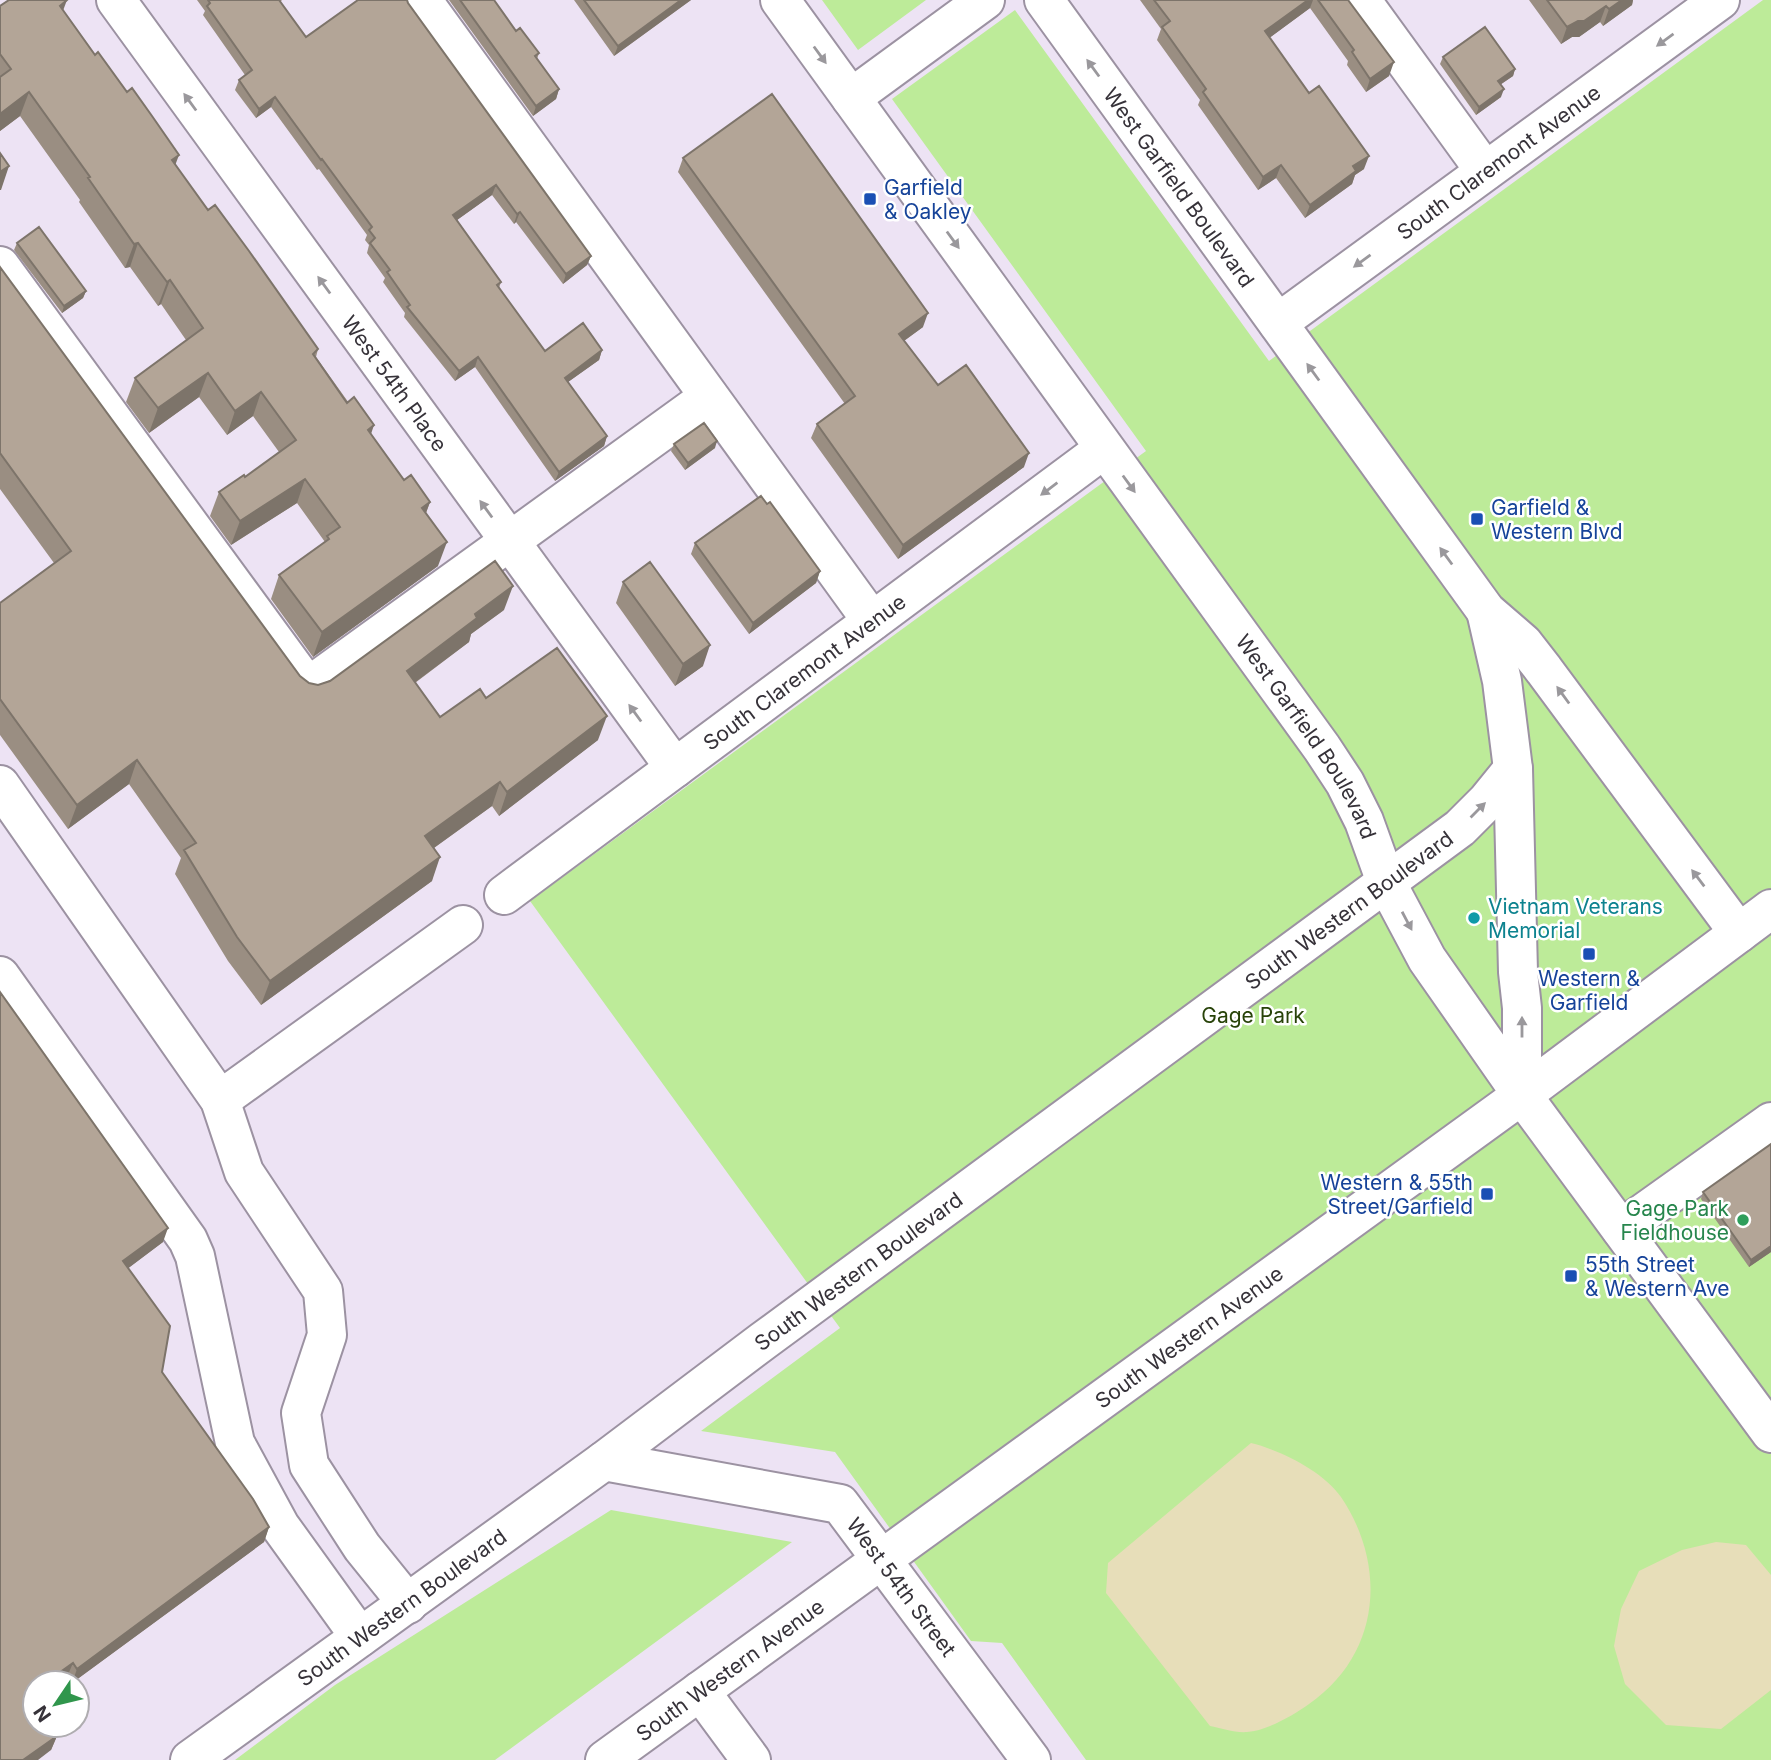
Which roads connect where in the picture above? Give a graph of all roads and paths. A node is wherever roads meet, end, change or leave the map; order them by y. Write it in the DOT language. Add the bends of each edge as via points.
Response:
graph roads {
  1 [pos="116,0"];
  2 [pos="422,0"];
  3 [pos="780,0"];
  4 [pos="985,0"];
  5 [pos="1044,0"];
  6 [pos="1362,0"];
  7 [pos="1720,0"];
  8 [pos="850,98"];
  9 [pos="1485,171"];
  10 [pos="0,266"];
  11 [pos="1278,323"];
  12 [pos="709,397"];
  13 [pos="1104,449"];
  14 [pos="510,542"];
  15 [pos="1486,611"];
  16 [pos="872,621"];
  17 [pos="675,768"];
  18 [pos="1513,769"];
  19 [pos="0,785"];
  20 [pos="1386,882"];
  21 [pos="504,895"];
  22 [pos="1771,909"];
  23 [pos="463,925"];
  24 [pos="1739,933"];
  25 [pos="0,976"];
  26 [pos="1522,1095"];
  27 [pos="220,1100"];
  28 [pos="1771,1122"];
  29 [pos="1621,1228"];
  30 [pos="1771,1433"];
  31 [pos="604,1461"];
  32 [pos="883,1561"];
  33 [pos="408,1604"];
  34 [pos="360,1637"];
  35 [pos="700,1691"];
  36 [pos="190,1760"];
  37 [pos="605,1760"];
  38 [pos="751,1760"];
  39 [pos="1031,1760"];
  14 -- 1 [label="street, West 54th Place, one-way"];
  2 -- 12 [label="street"];
  3 -- 8 [label="street, West Garfield Boulevard, one-way"];
  4 -- 8 [label="street"];
  11 -- 5 [label="street, West Garfield Boulevard, one-way"];
  6 -- 9 [label="street"];
  7 -- 9 [label="street, South Claremont Avenue, one-way"];
  8 -- 13 [label="street, West Garfield Boulevard, one-way"];
  9 -- 11 [label="street, South Claremont Avenue, one-way"];
  10 -- 14 [label="street" via="308,687"];
  15 -- 11 [label="street, West Garfield Boulevard, one-way"];
  12 -- 14 [label="street"];
  12 -- 16 [label="street"];
  13 -- 16 [label="street, South Claremont Avenue, one-way"];
  13 -- 20 [label="street, West Garfield Boulevard, one-way" via="1345,783"];
  17 -- 14 [label="street, West 54th Place, one-way"];
  15 -- 18 [label="street, West Garfield Boulevard" via="1502,681"];
  24 -- 15 [label="street, West Garfield Boulevard, one-way" via="1523,643"];
  16 -- 17 [label="street, South Claremont Avenue"];
  17 -- 21 [label="street, South Claremont Avenue"];
  20 -- 18 [label="street, South Western Boulevard, one-way" via="1460,828"];
  26 -- 18 [label="street, West Garfield Boulevard, one-way"];
  19 -- 27 [label="street"];
  20 -- 26 [label="street, West Garfield Boulevard, one-way" via="1427,959"];
  20 -- 31 [label="street, South Western Boulevard"];
  22 -- 24 [label="street, South Western Avenue"];
  23 -- 27 [label="street"];
  24 -- 26 [label="street, South Western Avenue"];
  25 -- 34 [label="street" via="188,1240 235,1443 280,1526"];
  26 -- 29 [label="street"];
  26 -- 32 [label="street, South Western Avenue"];
  27 -- 33 [label="street" via="244,1172 323,1291 327,1335 301,1413 309,1465 362,1547"];
  28 -- 29 [label="street"];
  29 -- 30 [label="street"];
  31 -- 32 [label="street, West 54th Street" via="840,1504"];
  31 -- 33 [label="street, South Western Boulevard"];
  32 -- 35 [label="street, South Western Avenue"];
  32 -- 39 [label="street, West 54th Street"];
  33 -- 34 [label="street, South Western Boulevard"];
  34 -- 36 [label="street, South Western Boulevard"];
  35 -- 37 [label="street, South Western Avenue"];
  35 -- 38 [label="street"];
}
